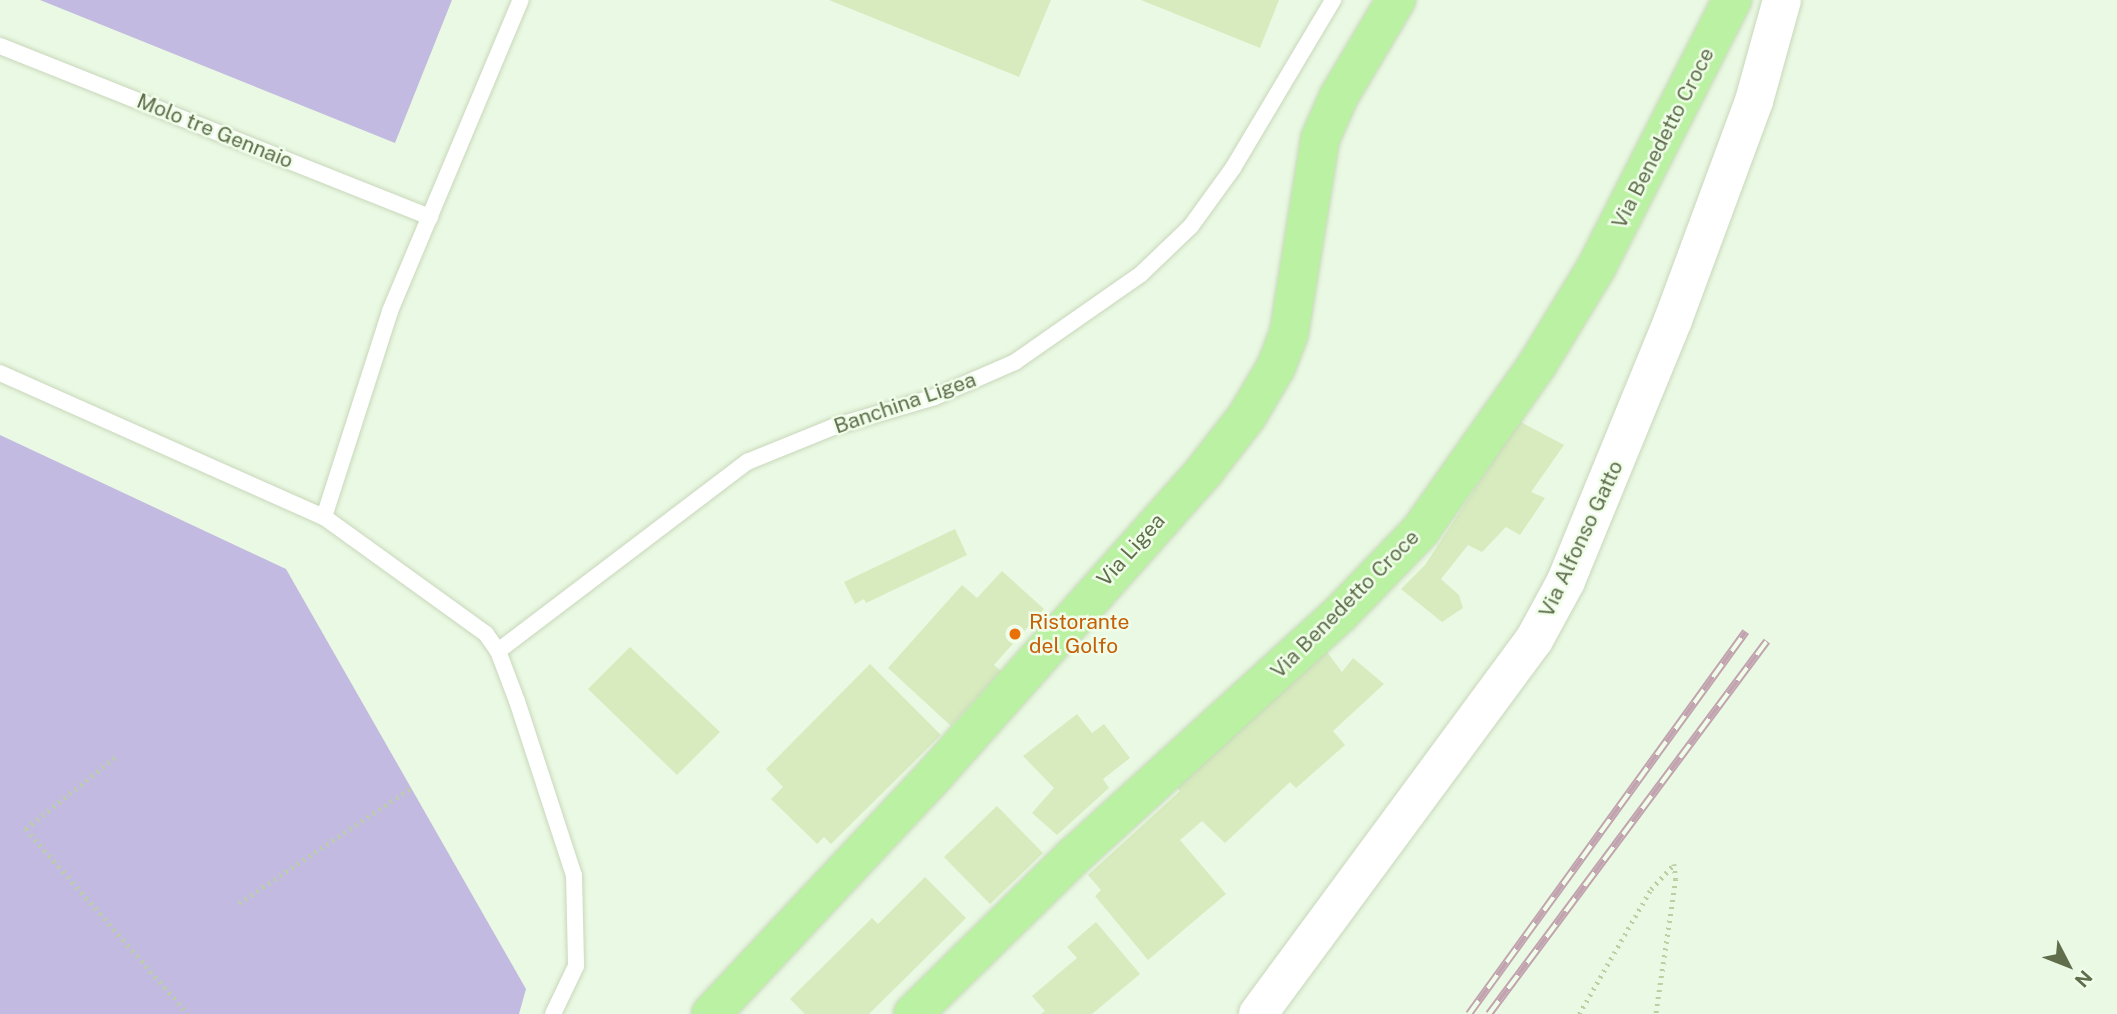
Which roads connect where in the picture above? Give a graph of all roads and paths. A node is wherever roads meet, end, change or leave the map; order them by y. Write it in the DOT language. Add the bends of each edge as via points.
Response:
graph roads {
  1 [pos="521,0"];
  2 [pos="1333,0"];
  3 [pos="1396,0"];
  4 [pos="1732,0"];
  5 [pos="1782,0"];
  6 [pos="0,46"];
  7 [pos="430,217"];
  8 [pos="0,373"];
  9 [pos="324,517"];
  10 [pos="498,651"];
  11 [pos="115,758"];
  12 [pos="411,788"];
  13 [pos="239,903"];
  14 [pos="188,1014"];
  15 [pos="553,1014"];
  16 [pos="711,1014"];
  17 [pos="913,1014"];
  18 [pos="1258,1014"];
  19 [pos="1578,1014"];
  20 [pos="1656,1014"];
  1 -- 7 [label="lane"];
  2 -- 10 [label="lane, Banchina Ligea" via="1233,169 1191,226 1141,274 1015,362 935,397 833,427 747,462"];
  3 -- 16 [label="main road, Via Ligea" via="1339,96 1320,139 1289,333 1276,367 1247,416 1205,470 932,778"];
  4 -- 17 [label="main road, Via Benedetto Croce" via="1596,268 1537,365 1421,530 1339,615 1075,855"];
  5 -- 18 [label="main road, Via Alfonso Gatto" via="1754,101 1673,320 1566,581 1534,640"];
  6 -- 7 [label="lane, Molo tre Gennaio"];
  7 -- 9 [label="lane" via="390,311"];
  8 -- 9 [label="lane"];
  9 -- 10 [label="lane" via="486,634"];
  10 -- 15 [label="lane" via="574,876 576,966"];
  11 -- 14 [label="path" via="26,829"];
  12 -- 13 [label="path"];
  19 -- 20 [label="path" via="1651,889 1674,864 1676,879"];
}
